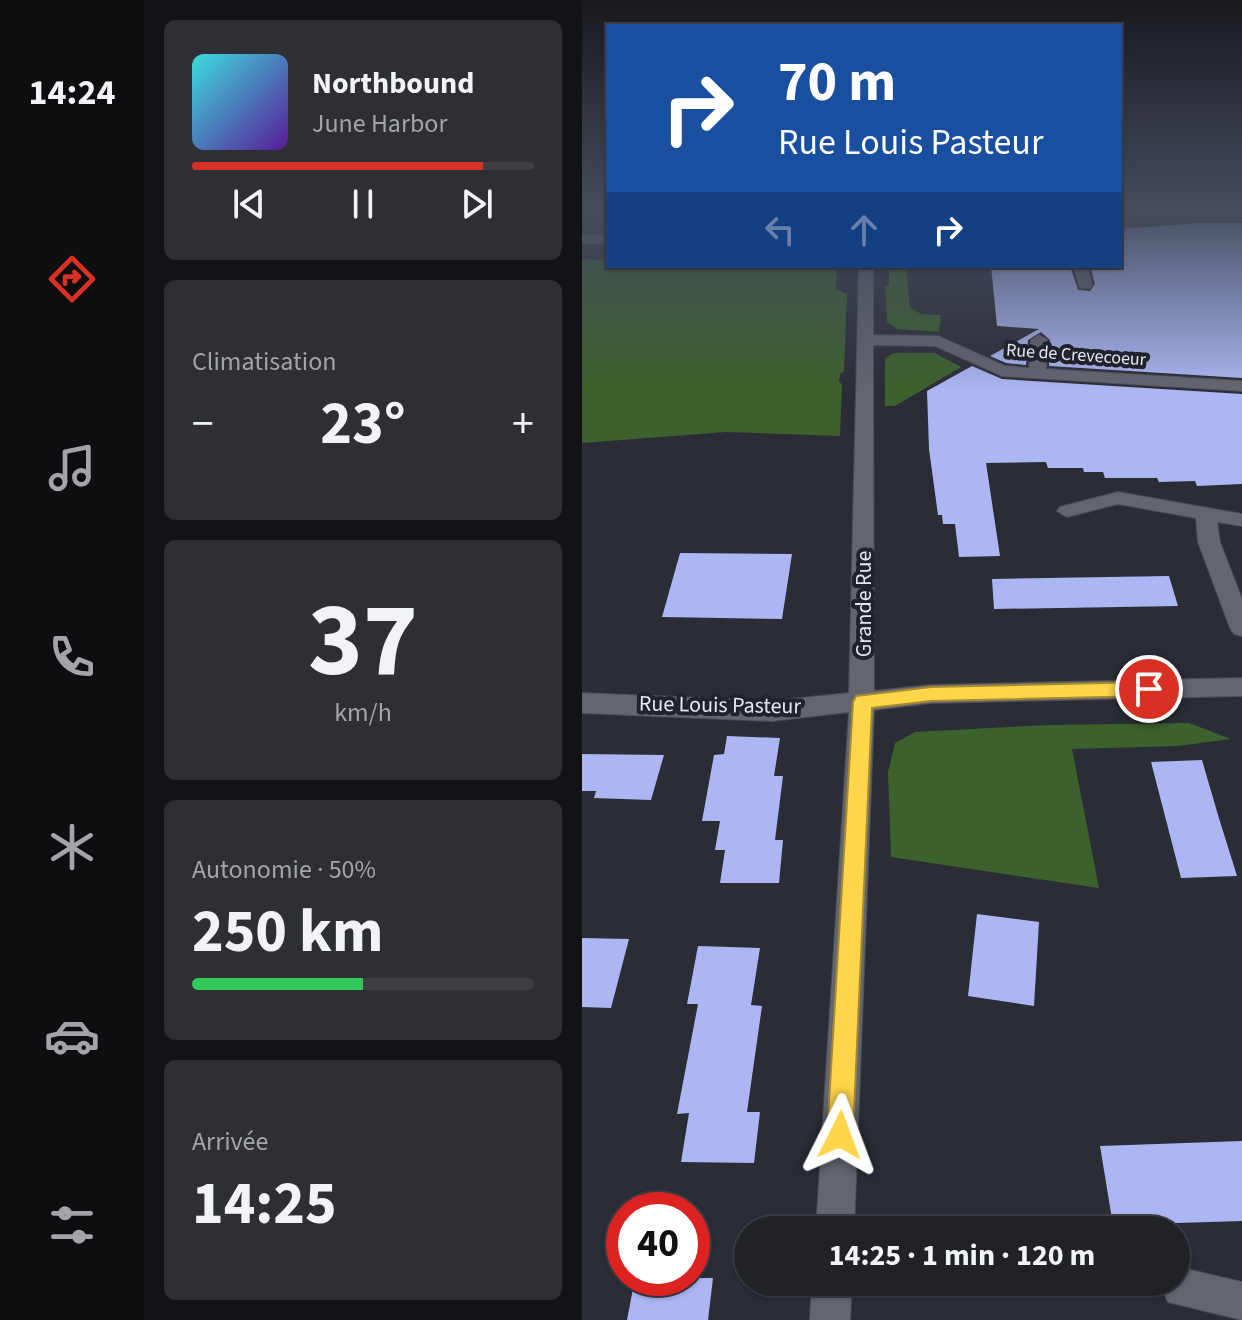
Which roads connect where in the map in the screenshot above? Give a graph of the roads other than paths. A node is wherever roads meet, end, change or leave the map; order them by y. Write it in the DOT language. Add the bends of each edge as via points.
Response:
graph roads {
  1 [pos="866,268"];
  2 [pos="1081,268"];
  3 [pos="1085,285"];
  4 [pos="866,340"];
  5 [pos="1039,340"];
  6 [pos="1037,373"];
  7 [pos="1242,386"];
  8 [pos="1067,511"];
  9 [pos="1206,515"];
  10 [pos="1242,520"];
  11 [pos="1242,628"];
  12 [pos="1242,687"];
  13 [pos="863,702"];
  14 [pos="582,703"];
  15 [pos="836,1216"];
  16 [pos="1190,1290"];
  17 [pos="831,1296"];
  18 [pos="1242,1302"];
  19 [pos="830,1320"];
  1 -- 4 [label="street, Grande Rue"];
  2 -- 3 [label="street"];
  4 -- 6 [label="street, Rue de Crevecoeur" via="938,341 1002,371"];
  4 -- 13 [label="street, Grande Rue"];
  5 -- 6 [label="street"];
  6 -- 7 [label="street, Rue de Crevecoeur"];
  8 -- 9 [label="street" via="1118,498"];
  9 -- 10 [label="street"];
  9 -- 11 [label="street" via="1209,542"];
  12 -- 13 [label="street, Rue Louis Pasteur" via="931,694"];
  13 -- 14 [label="street, Rue Louis Pasteur" via="772,711"];
  13 -- 15 [label="street, Grande Rue"];
  16 -- 18 [label="street"];
  17 -- 19 [label="street"];
}
